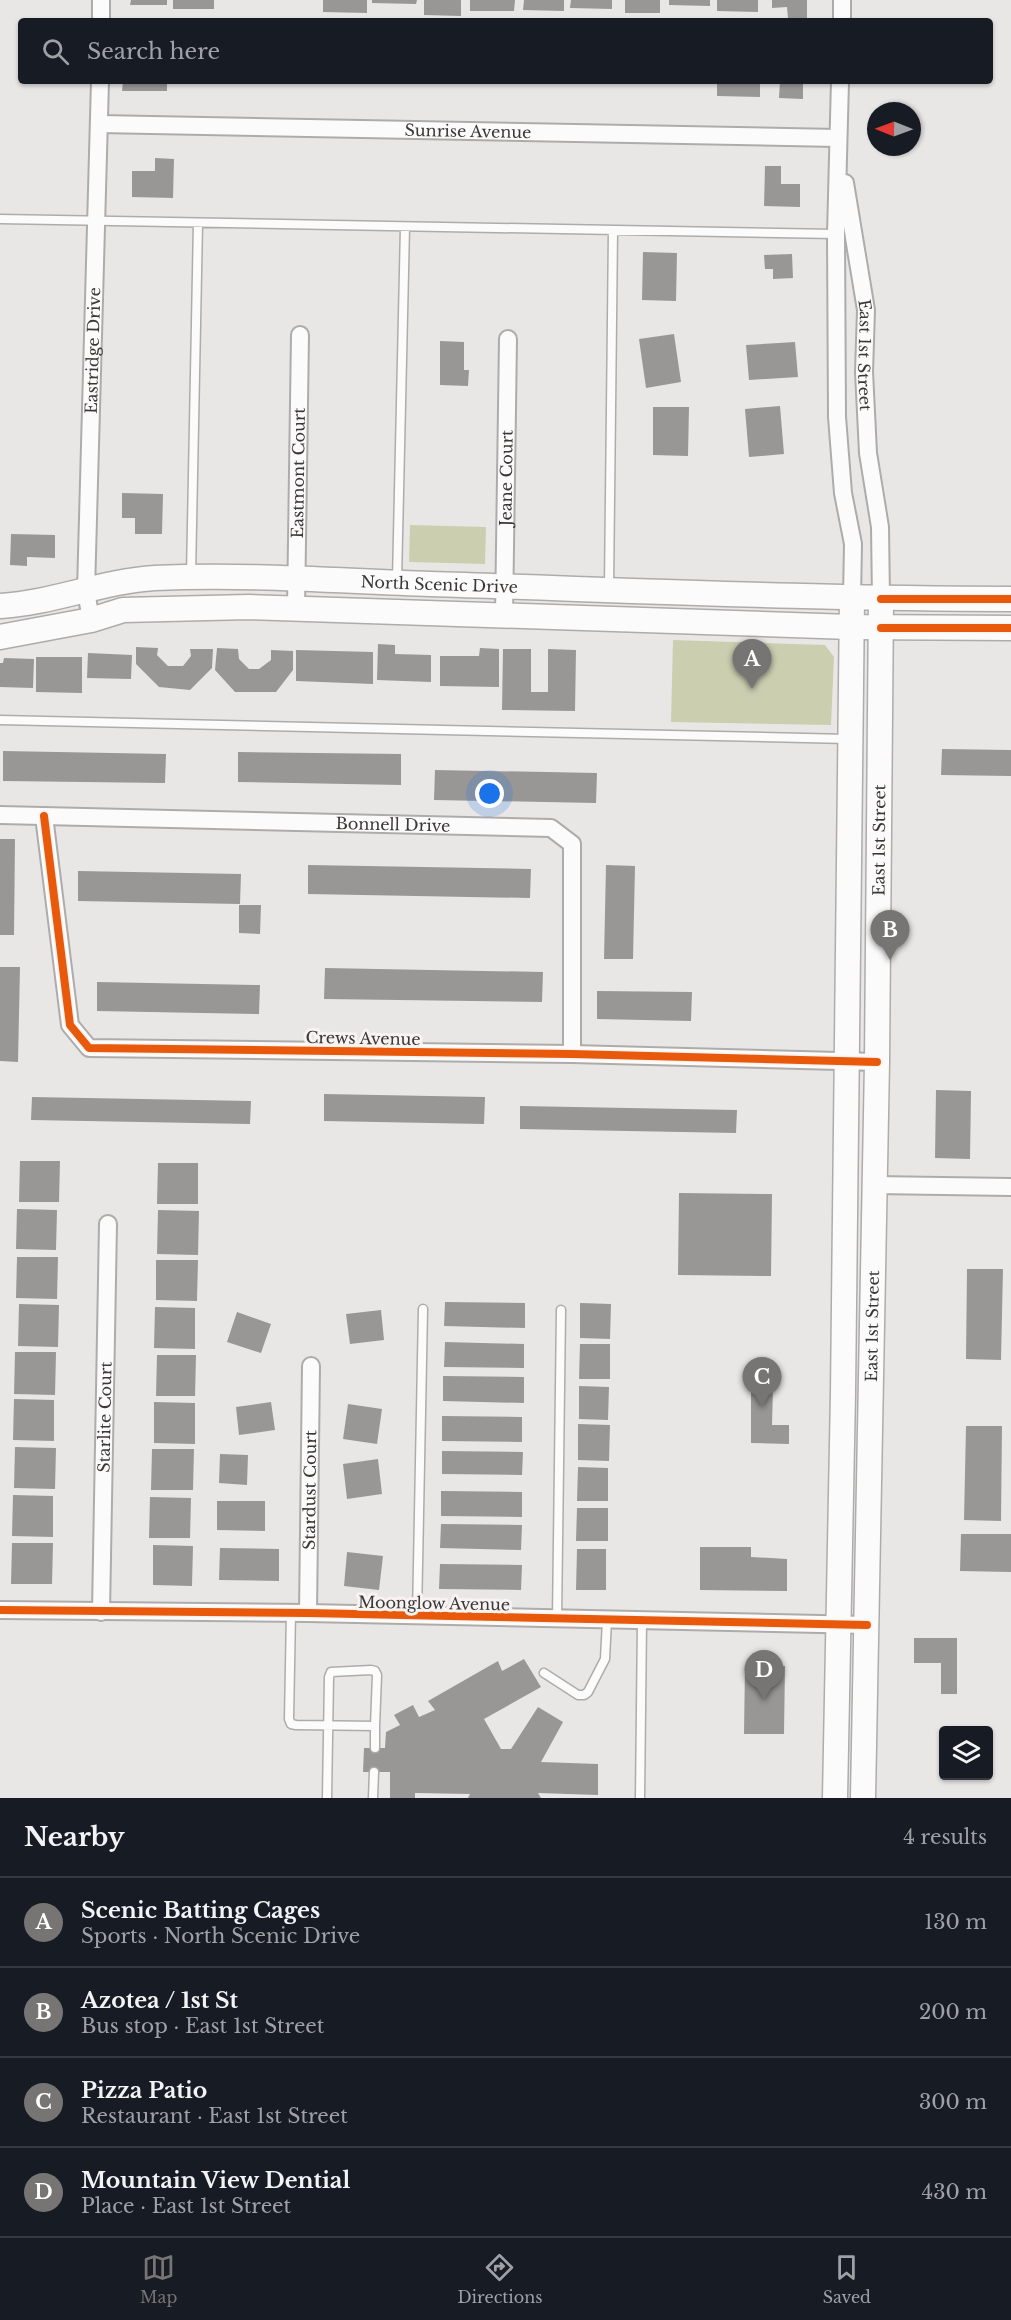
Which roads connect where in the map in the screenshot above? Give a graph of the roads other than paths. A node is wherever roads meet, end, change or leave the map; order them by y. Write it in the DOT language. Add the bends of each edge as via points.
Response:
graph roads {
  1 [pos="101,0"];
  2 [pos="842,0"];
  3 [pos="101,18"];
  4 [pos="842,18"];
  5 [pos="100,84"];
  6 [pos="840,84"];
  7 [pos="99,124"];
  8 [pos="837,138"];
  9 [pos="0,219"];
  10 [pos="96,221"];
  11 [pos="198,223"];
  12 [pos="405,226"];
  13 [pos="613,230"];
  14 [pos="836,234"];
  15 [pos="300,335"];
  16 [pos="508,339"];
  17 [pos="191,578"];
  18 [pos="298,579"];
  19 [pos="397,583"];
  20 [pos="505,586"];
  21 [pos="609,590"];
  22 [pos="86,591"];
  23 [pos="852,597"];
  24 [pos="880,599"];
  25 [pos="1011,599"];
  26 [pos="0,606"];
  27 [pos="296,609"];
  28 [pos="504,616"];
  29 [pos="91,620"];
  30 [pos="851,627"];
  31 [pos="881,628"];
  32 [pos="1011,628"];
  33 [pos="0,637"];
  34 [pos="0,720"];
  35 [pos="852,739"];
  36 [pos="0,815"];
  37 [pos="44,816"];
  38 [pos="572,1054"];
  39 [pos="877,1062"];
  40 [pos="847,1063"];
  41 [pos="874,1185"];
  42 [pos="1011,1187"];
  43 [pos="108,1224"];
  44 [pos="423,1309"];
  45 [pos="561,1310"];
  46 [pos="311,1366"];
  47 [pos="0,1610"];
  48 [pos="101,1612"];
  49 [pos="299,1613"];
  50 [pos="417,1616"];
  51 [pos="557,1619"];
  52 [pos="607,1620"];
  53 [pos="642,1621"];
  54 [pos="838,1625"];
  55 [pos="867,1625"];
  56 [pos="544,1673"];
  57 [pos="328,1725"];
  58 [pos="375,1726"];
  59 [pos="375,1748"];
  60 [pos="374,1772"];
  61 [pos="327,1798"];
  62 [pos="373,1798"];
  63 [pos="640,1798"];
  64 [pos="835,1798"];
  65 [pos="863,1798"];
  1 -- 3 [label="street"];
  2 -- 4 [label="street"];
  5 -- 7 [label="street, Eastridge Drive"];
  6 -- 8 [label="street, East 1st Street"];
  7 -- 8 [label="street, Sunrise Avenue"];
  7 -- 10 [label="street, Eastridge Drive"];
  8 -- 14 [label="street, East 1st Street"];
  8 -- 24 [label="street, East 1st Street" via="866,310 864,372 868,453 880,527"];
  9 -- 10 [label="lane"];
  10 -- 11 [label="lane"];
  10 -- 22 [label="street, Eastridge Drive"];
  11 -- 12 [label="lane"];
  11 -- 17 [label="lane"];
  12 -- 13 [label="lane"];
  12 -- 19 [label="lane"];
  13 -- 14 [label="lane"];
  13 -- 21 [label="lane"];
  14 -- 23 [label="street, East 1st Street" via="837,417 843,493 853,544"];
  15 -- 18 [label="street, Eastmont Court"];
  16 -- 20 [label="street, Jeane Court"];
  17 -- 18 [label="main road, North Scenic Drive"];
  17 -- 22 [label="main road, North Scenic Drive" via="119,582"];
  18 -- 19 [label="main road, North Scenic Drive"];
  18 -- 27 [label="street, Eastmont Court"];
  19 -- 20 [label="main road, North Scenic Drive"];
  20 -- 21 [label="main road, North Scenic Drive"];
  20 -- 28 [label="street, Jeane Court"];
  21 -- 23 [label="main road, North Scenic Drive"];
  22 -- 26 [label="main road, North Scenic Drive"];
  22 -- 29 [label="street, Eastridge Drive"];
  23 -- 24 [label="main road, North Scenic Drive"];
  23 -- 30 [label="main road, East 1st Street"];
  24 -- 25 [label="main road, North Scenic Drive"];
  24 -- 31 [label="main road, East 1st Street"];
  27 -- 28 [label="main road, North Scenic Drive"];
  27 -- 29 [label="main road, North Scenic Drive" via="123,610"];
  28 -- 30 [label="main road, North Scenic Drive"];
  29 -- 33 [label="main road, North Scenic Drive"];
  30 -- 31 [label="main road, North Scenic Drive"];
  30 -- 35 [label="main road, East 1st Street"];
  31 -- 32 [label="main road, North Scenic Drive"];
  31 -- 39 [label="main road, East 1st Street"];
  34 -- 35 [label="lane"];
  35 -- 40 [label="main road, East 1st Street"];
  36 -- 37 [label="street, Bonnell Drive"];
  37 -- 38 [label="street, Crews Avenue" via="70,1025 89,1048"];
  37 -- 38 [label="street, Bonnell Drive" via="551,828 572,844"];
  38 -- 40 [label="street, Crews Avenue"];
  39 -- 40 [label="street, Crews Avenue"];
  39 -- 41 [label="main road, East 1st Street"];
  40 -- 54 [label="main road, East 1st Street"];
  41 -- 42 [label="street"];
  41 -- 55 [label="main road, East 1st Street"];
  43 -- 48 [label="street, Starlite Court"];
  44 -- 50 [label="lane"];
  45 -- 51 [label="lane"];
  46 -- 49 [label="street, Stardust Court"];
  47 -- 48 [label="street, Moonglow Avenue"];
  48 -- 49 [label="street, Moonglow Avenue"];
  49 -- 50 [label="street, Moonglow Avenue"];
  49 -- 57 [label="lane" via="289,1719 296,1725"];
  50 -- 51 [label="street, Moonglow Avenue"];
  51 -- 52 [label="street, Moonglow Avenue"];
  52 -- 53 [label="street, Moonglow Avenue"];
  52 -- 56 [label="lane" via="605,1659 588,1692 578,1695"];
  53 -- 54 [label="street, Moonglow Avenue"];
  53 -- 63 [label="lane"];
  54 -- 55 [label="street, Moonglow Avenue"];
  54 -- 64 [label="main road, East 1st Street"];
  55 -- 65 [label="main road, East 1st Street"];
  57 -- 58 [label="lane"];
  57 -- 58 [label="lane" via="331,1672 371,1670 377,1675"];
  57 -- 61 [label="lane"];
  58 -- 59 [label="lane"];
  60 -- 62 [label="lane"];
}
